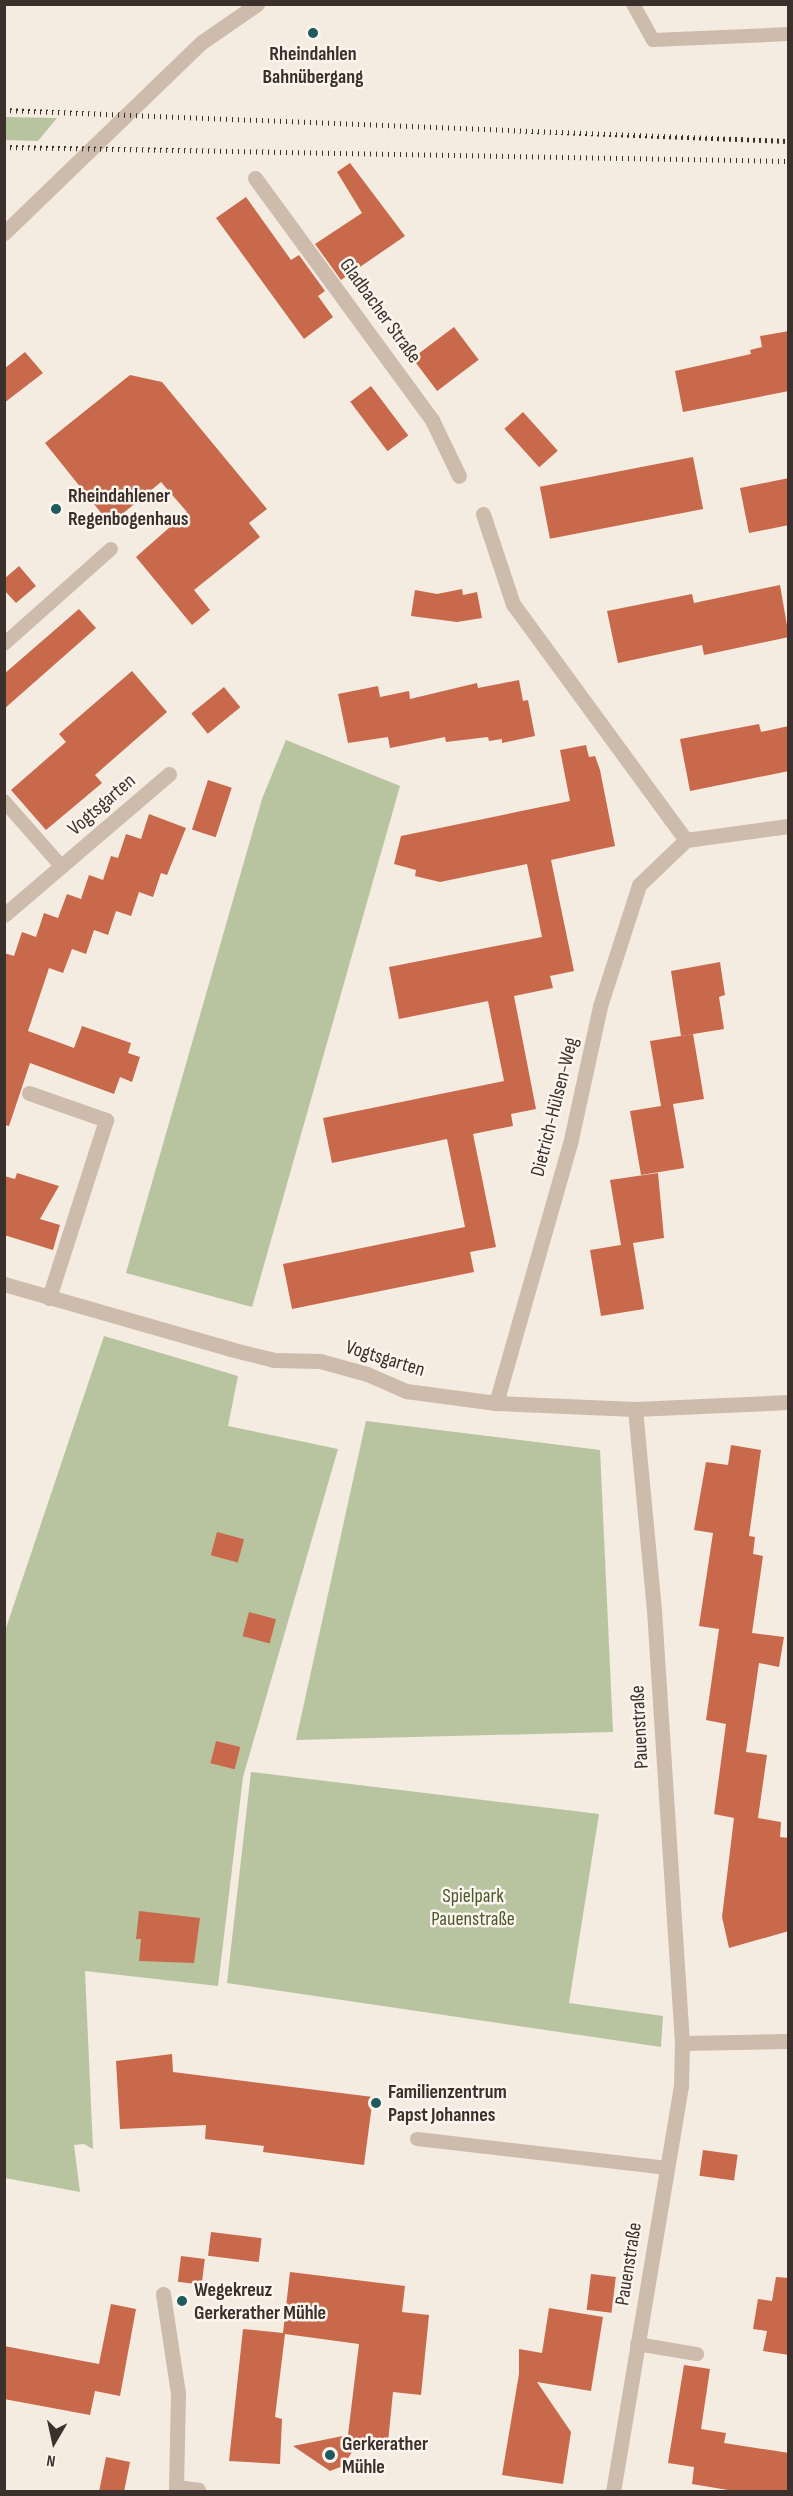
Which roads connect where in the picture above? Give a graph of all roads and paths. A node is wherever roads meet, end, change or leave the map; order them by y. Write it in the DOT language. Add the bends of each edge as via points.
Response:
graph roads {
  1 [pos="257,4"];
  2 [pos="633,4"];
  3 [pos="789,34"];
  4 [pos="255,178"];
  5 [pos="4,233"];
  6 [pos="459,476"];
  7 [pos="483,514"];
  8 [pos="111,549"];
  9 [pos="4,644"];
  10 [pos="169,774"];
  11 [pos="4,801"];
  12 [pos="789,826"];
  13 [pos="686,840"];
  14 [pos="62,867"];
  15 [pos="4,915"];
  16 [pos="29,1093"];
  17 [pos="4,1284"];
  18 [pos="49,1298"];
  19 [pos="789,1402"];
  20 [pos="496,1403"];
  21 [pos="635,1409"];
  22 [pos="789,2041"];
  23 [pos="682,2043"];
  24 [pos="417,2139"];
  25 [pos="667,2168"];
  26 [pos="163,2294"];
  27 [pos="637,2344"];
  28 [pos="697,2354"];
  29 [pos="176,2489"];
  30 [pos="199,2490"];
  31 [pos="613,2492"];
  1 -- 5 [label="street" via="202,42"];
  2 -- 3 [label="lane" via="653,40"];
  4 -- 6 [label="street, Gladbacher Straße" via="432,420"];
  7 -- 13 [label="street" via="513,604"];
  8 -- 9 [label="lane"];
  10 -- 14 [label="street, Vogtsgarten"];
  11 -- 14 [label="lane"];
  12 -- 13 [label="street"];
  13 -- 20 [label="street, Dietrich-Hülsen-Weg" via="639,885 600,1006 570,1144"];
  14 -- 15 [label="street, Vogtsgarten"];
  16 -- 18 [label="street" via="106,1120"];
  17 -- 18 [label="street, Vogtsgarten"];
  18 -- 20 [label="street, Vogtsgarten" via="263,1357 320,1361 367,1374 406,1391"];
  19 -- 21 [label="street, Vogtsgarten"];
  20 -- 21 [label="street, Vogtsgarten"];
  21 -- 23 [label="street, Pauenstraße" via="654,1610"];
  22 -- 23 [label="street"];
  23 -- 25 [label="street, Pauenstraße" via="681,2086"];
  24 -- 25 [label="lane"];
  25 -- 27 [label="street, Pauenstraße"];
  26 -- 29 [label="street" via="178,2393"];
  27 -- 28 [label="lane"];
  27 -- 31 [label="street, Pauenstraße"];
  29 -- 30 [label="lane"];
}
